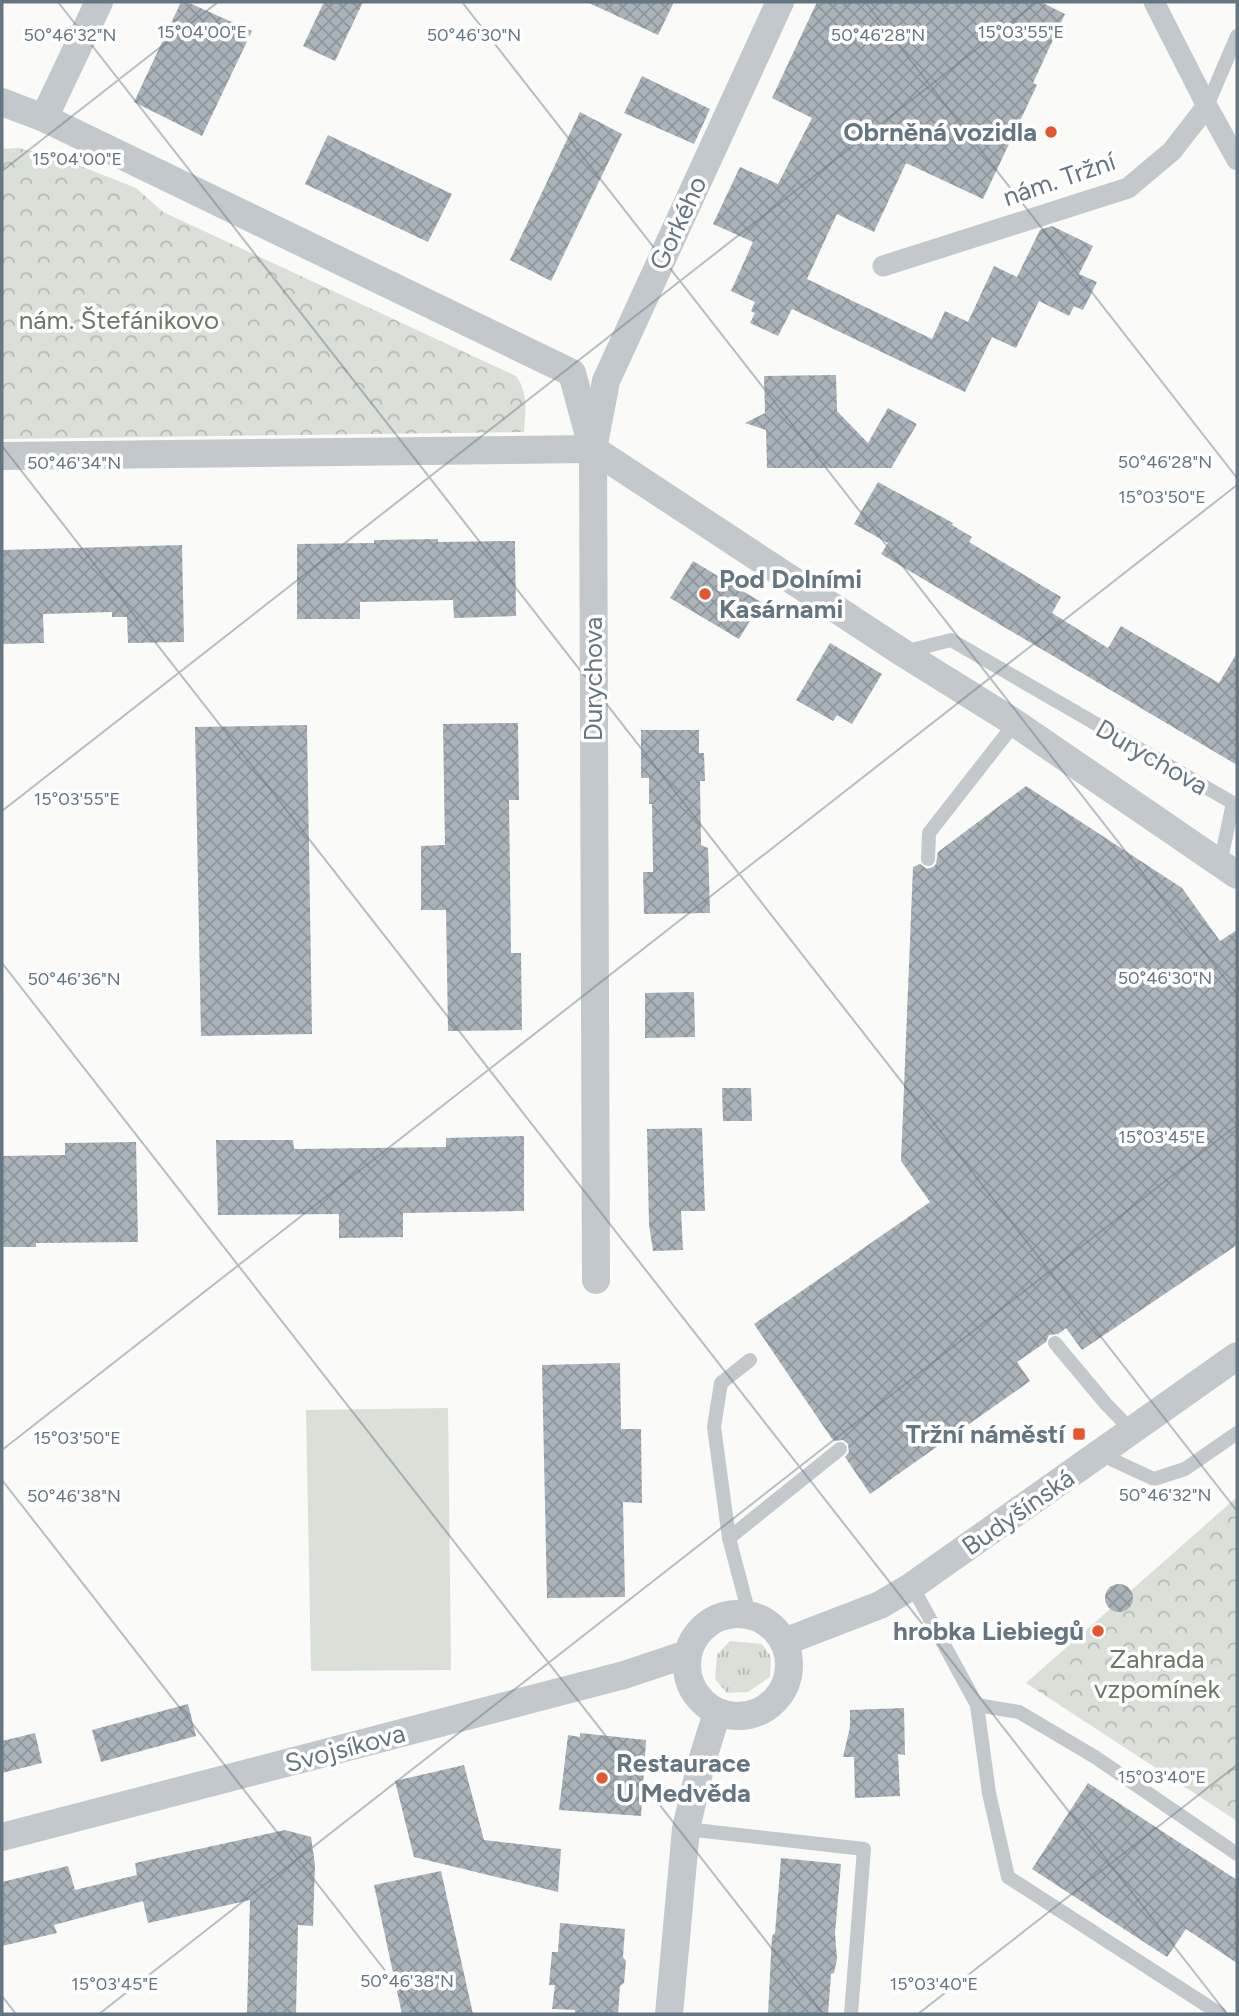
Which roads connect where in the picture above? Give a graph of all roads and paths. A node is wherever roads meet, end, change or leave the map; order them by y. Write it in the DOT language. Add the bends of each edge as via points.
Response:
graph roads {
  1 [pos="99,2"];
  2 [pos="780,2"];
  3 [pos="1154,2"];
  4 [pos="1237,36"];
  5 [pos="3,103"];
  6 [pos="1207,106"];
  7 [pos="44,118"];
  8 [pos="1237,160"];
  9 [pos="883,266"];
  10 [pos="593,449"];
  11 [pos="2,456"];
  12 [pos="903,653"];
  13 [pos="1015,723"];
  14 [pos="928,859"];
  15 [pos="1228,869"];
  16 [pos="596,1280"];
  17 [pos="1055,1343"];
  18 [pos="1237,1356"];
  19 [pos="750,1360"];
  20 [pos="1132,1431"];
  21 [pos="1237,1433"];
  22 [pos="840,1449"];
  23 [pos="1100,1454"];
  24 [pos="729,1538"];
  25 [pos="912,1586"];
  26 [pos="749,1614"];
  27 [pos="785,1642"];
  28 [pos="687,1654"];
  29 [pos="977,1704"];
  30 [pos="717,1713"];
  31 [pos="686,1829"];
  32 [pos="2,1837"];
  33 [pos="1237,1854"];
  34 [pos="669,2014"];
  35 [pos="851,2014"];
  36 [pos="1220,2014"];
  1 -- 7 [label="street"];
  2 -- 10 [label="street, Gorkého" via="606,381"];
  3 -- 6 [label="street"];
  4 -- 6 [label="lane"];
  5 -- 7 [label="street"];
  6 -- 8 [label="street"];
  6 -- 9 [label="street, nám. Tržní" via="1172,151 1128,188"];
  7 -- 10 [label="street" via="572,373"];
  10 -- 11 [label="street"];
  10 -- 12 [label="street, Durychova"];
  10 -- 16 [label="street, Durychova"];
  12 -- 13 [label="street, Durychova"];
  12 -- 15 [label="lane, Durychova" via="951,640 1233,803"];
  13 -- 14 [label="lane" via="929,833"];
  13 -- 15 [label="street, Durychova"];
  17 -- 20 [label="lane"];
  18 -- 20 [label="street, Budyšínská"];
  19 -- 24 [label="lane" via="721,1383 714,1427"];
  20 -- 23 [label="street, Budyšínská"];
  21 -- 23 [label="lane" via="1185,1469 1154,1479"];
  22 -- 24 [label="lane"];
  23 -- 25 [label="street, Budyšínská"];
  24 -- 26 [label="lane"];
  25 -- 27 [label="street, Budyšínská" via="880,1605"];
  25 -- 29 [label="lane"];
  26 -- 27 [label="street" via="769,1624"];
  26 -- 28 [label="street" via="717,1617 703,1626"];
  27 -- 30 [label="street" via="789,1674 774,1703 743,1716"];
  28 -- 30 [label="street" via="691,1686"];
  28 -- 32 [label="street, Svojsíkova" via="624,1675"];
  29 -- 33 [label="lane" via="1019,1712 1095,1757"];
  29 -- 36 [label="lane" via="989,1793 1008,1877"];
  30 -- 31 [label="street"];
  31 -- 34 [label="street"];
  31 -- 35 [label="lane" via="864,1849"];
}
